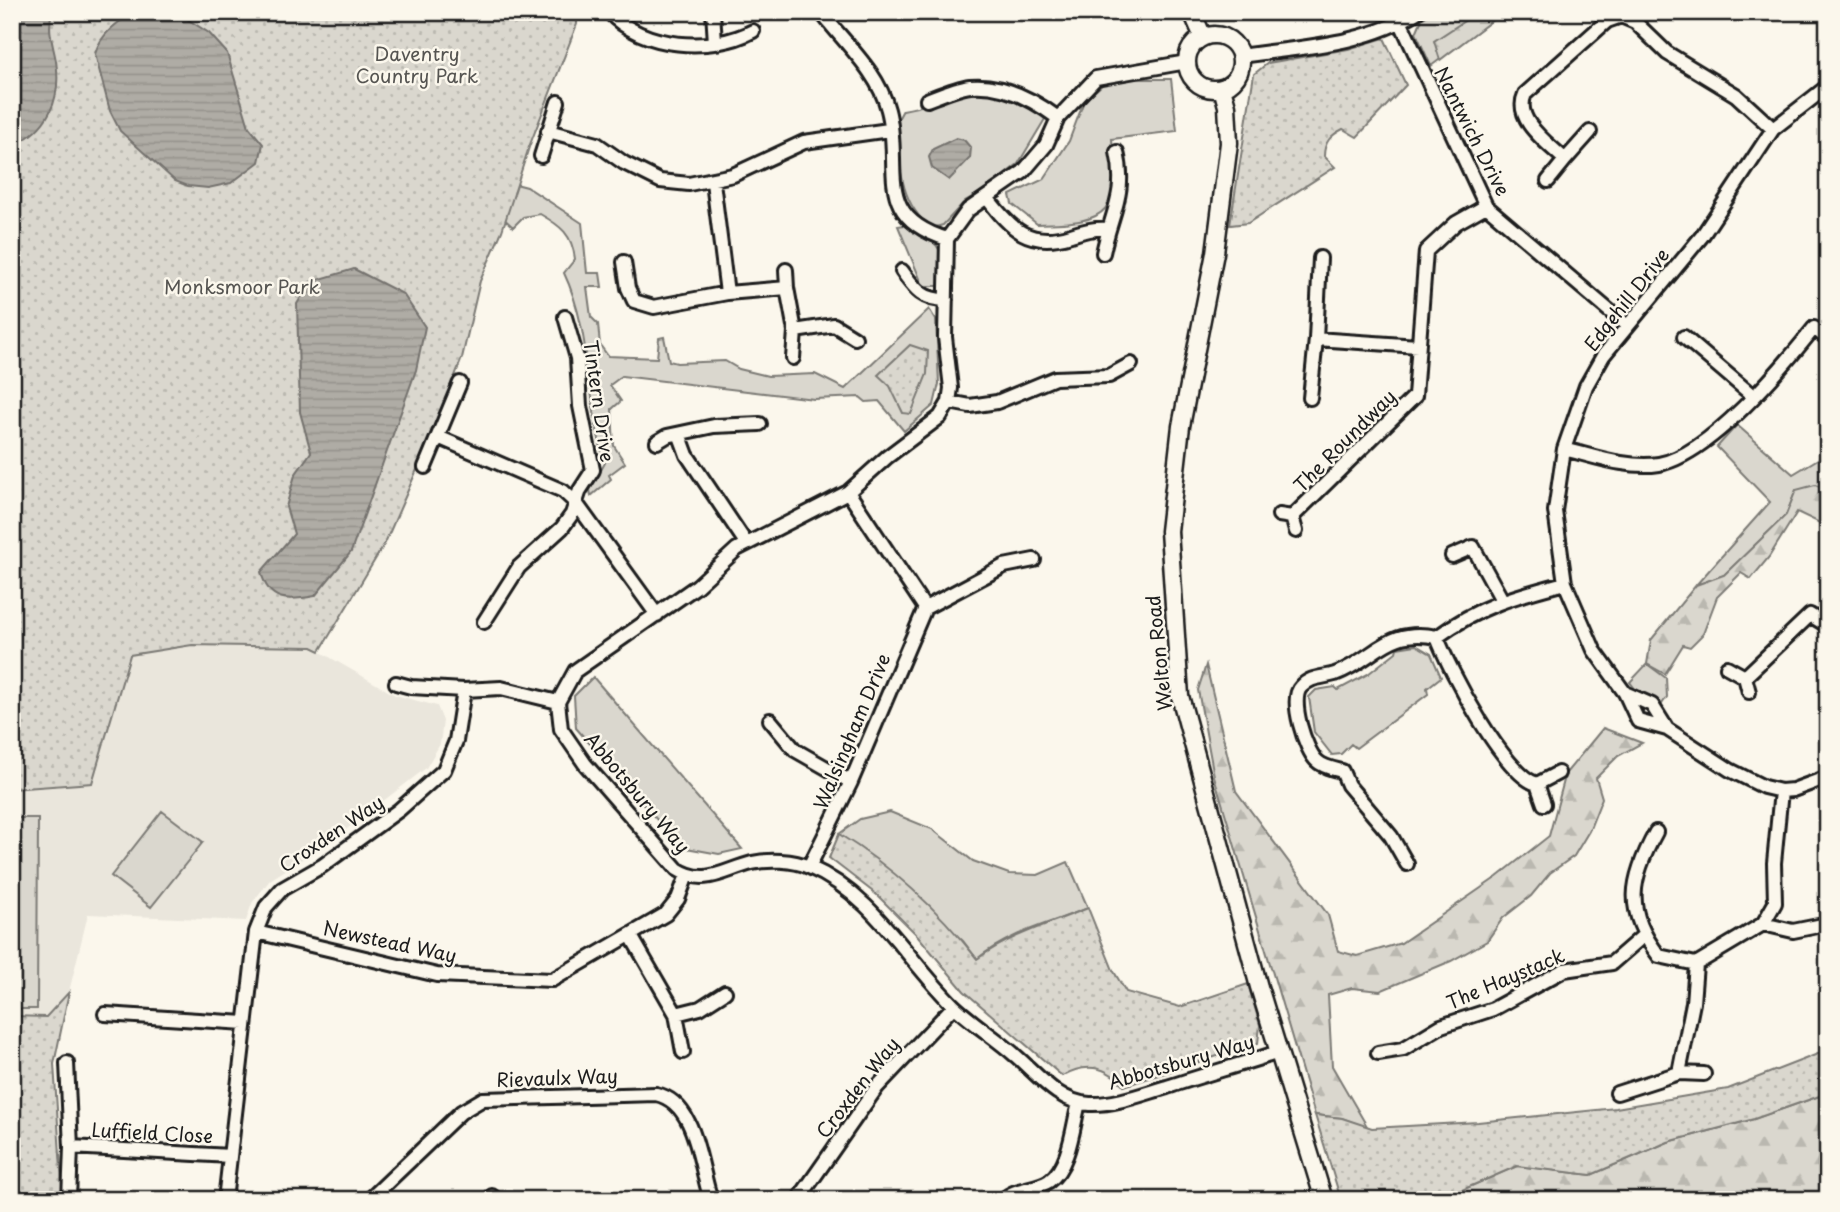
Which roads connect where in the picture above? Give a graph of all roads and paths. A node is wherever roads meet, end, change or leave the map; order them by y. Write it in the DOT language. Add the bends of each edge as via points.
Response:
graph roads {
  1 [pos="609,12"];
  2 [pos="713,12"];
  3 [pos="821,12"];
  4 [pos="1192,12"];
  5 [pos="1417,12"];
  6 [pos="1401,23"];
  7 [pos="753,31"];
  8 [pos="1203,37"];
  9 [pos="715,42"];
  10 [pos="1241,56"];
  11 [pos="1187,62"];
  12 [pos="1828,86"];
  13 [pos="1222,88"];
  14 [pos="927,100"];
  15 [pos="558,102"];
  16 [pos="1058,118"];
  17 [pos="1773,129"];
  18 [pos="889,130"];
  19 [pos="548,131"];
  20 [pos="1590,132"];
  21 [pos="1117,152"];
  22 [pos="541,156"];
  23 [pos="1565,160"];
  24 [pos="713,181"];
  25 [pos="1548,181"];
  26 [pos="988,199"];
  27 [pos="1486,206"];
  28 [pos="1108,229"];
  29 [pos="947,239"];
  30 [pos="1103,253"];
  31 [pos="1320,258"];
  32 [pos="624,262"];
  33 [pos="786,270"];
  34 [pos="902,271"];
  35 [pos="787,288"];
  36 [pos="727,293"];
  37 [pos="946,300"];
  38 [pos="565,317"];
  39 [pos="1626,325"];
  40 [pos="795,331"];
  41 [pos="1684,337"];
  42 [pos="855,338"];
  43 [pos="1316,338"];
  44 [pos="1828,339"];
  45 [pos="1418,346"];
  46 [pos="793,358"];
  47 [pos="1131,364"];
  48 [pos="460,383"];
  49 [pos="1753,396"];
  50 [pos="1310,398"];
  51 [pos="949,401"];
  52 [pos="760,424"];
  53 [pos="680,436"];
  54 [pos="438,437"];
  55 [pos="657,442"];
  56 [pos="1564,449"];
  57 [pos="425,467"];
  58 [pos="848,492"];
  59 [pos="576,503"];
  60 [pos="1296,531"];
  61 [pos="746,543"];
  62 [pos="1452,556"];
  63 [pos="1034,560"];
  64 [pos="1565,583"];
  65 [pos="1502,600"];
  66 [pos="925,608"];
  67 [pos="657,615"];
  68 [pos="484,622"];
  69 [pos="1828,626"];
  70 [pos="1437,637"];
  71 [pos="1727,667"];
  72 [pos="1745,677"];
  73 [pos="396,683"];
  74 [pos="464,690"];
  75 [pos="1749,692"];
  76 [pos="1625,693"];
  77 [pos="558,702"];
  78 [pos="771,720"];
  79 [pos="1667,729"];
  80 [pos="1558,773"];
  81 [pos="1828,777"];
  82 [pos="851,782"];
  83 [pos="1538,784"];
  84 [pos="1781,791"];
  85 [pos="1545,804"];
  86 [pos="1656,832"];
  87 [pos="1407,863"];
  88 [pos="809,867"];
  89 [pos="687,875"];
  90 [pos="1763,924"];
  91 [pos="1828,924"];
  92 [pos="256,932"];
  93 [pos="631,936"];
  94 [pos="1643,936"];
  95 [pos="1696,964"];
  96 [pos="724,992"];
  97 [pos="954,1006"];
  98 [pos="105,1014"];
  99 [pos="676,1014"];
  100 [pos="245,1023"];
  101 [pos="682,1052"];
  102 [pos="1279,1052"];
  103 [pos="1378,1053"];
  104 [pos="67,1063"];
  105 [pos="1679,1073"];
  106 [pos="1704,1074"];
  107 [pos="1617,1093"];
  108 [pos="1079,1103"];
  109 [pos="71,1147"];
  110 [pos="230,1156"];
  111 [pos="69,1200"];
  112 [pos="225,1200"];
  113 [pos="369,1200"];
  114 [pos="715,1200"];
  115 [pos="798,1200"];
  116 [pos="1003,1200"];
  117 [pos="1324,1200"];
  1 -- 9 [label="street" via="631,29 668,42 692,46"];
  2 -- 9 [label="street"];
  3 -- 18 [label="street" via="877,84 888,111"];
  4 -- 8 [label="street"];
  5 -- 6 [label="street"];
  6 -- 10 [label="street" via="1350,39"];
  6 -- 27 [label="street, Nantwich Drive"];
  7 -- 9 [label="street" via="734,41"];
  8 -- 10 [label="street" via="1223,35"];
  8 -- 11 [label="street" via="1191,47"];
  10 -- 13 [label="street" via="1238,76"];
  11 -- 13 [label="street" via="1198,84"];
  11 -- 16 [label="street" via="1096,78"];
  12 -- 17 [label="street, Edgehill Drive"];
  13 -- 102 [label="street, Welton Road" via="1229,143 1215,253 1181,426 1169,531 1180,696"];
  14 -- 16 [label="street" via="969,86 988,87 1032,99"];
  15 -- 19 [label="street"];
  16 -- 26 [label="street" via="1045,145 1023,172"];
  17 -- 23 [label="street" via="1736,95 1667,54 1635,22 1621,16 1607,21 1525,94 1520,104 1528,122"];
  17 -- 39 [label="street, Edgehill Drive" via="1702,236"];
  18 -- 24 [label="street" via="804,142"];
  18 -- 29 [label="street" via="896,195 904,213 915,225"];
  19 -- 22 [label="street"];
  19 -- 24 [label="street" via="597,144 660,181"];
  20 -- 23 [label="street"];
  21 -- 28 [label="street" via="1122,190"];
  23 -- 25 [label="street"];
  24 -- 36 [label="street"];
  26 -- 28 [label="street" via="1009,226 1024,235 1041,239 1090,228"];
  26 -- 29 [label="street" via="968,210"];
  27 -- 39 [label="street, Nantwich Drive"];
  27 -- 45 [label="street, The Roundway" via="1456,223 1426,251"];
  28 -- 30 [label="street"];
  29 -- 37 [label="street"];
  31 -- 43 [label="street"];
  32 -- 36 [label="street" via="634,301 654,307"];
  33 -- 35 [label="street"];
  34 -- 37 [label="street" via="919,294"];
  35 -- 36 [label="street"];
  35 -- 40 [label="street"];
  37 -- 51 [label="street"];
  38 -- 59 [label="street, Tintern Drive" via="578,358 584,429 594,462"];
  39 -- 56 [label="street, Edgehill Drive" via="1586,386"];
  40 -- 42 [label="street" via="834,325"];
  40 -- 46 [label="street"];
  41 -- 49 [label="street"];
  43 -- 45 [label="street"];
  43 -- 50 [label="street"];
  44 -- 49 [label="street" via="1814,328 1774,378"];
  45 -- 60 [label="street, The Roundway" via="1415,396 1285,516"];
  47 -- 51 [label="street" via="1110,376 1055,378 997,402 970,406"];
  48 -- 54 [label="street"];
  49 -- 56 [label="street" via="1703,442 1676,459 1640,465"];
  51 -- 58 [label="street" via="928,429"];
  52 -- 53 [label="street" via="713,426"];
  53 -- 55 [label="street"];
  53 -- 61 [label="street" via="687,455"];
  54 -- 57 [label="street"];
  54 -- 59 [label="street" via="563,491"];
  56 -- 64 [label="street, Edgehill Drive" via="1555,511"];
  58 -- 61 [label="street"];
  58 -- 66 [label="street"];
  59 -- 67 [label="street"];
  59 -- 68 [label="street, Tintern Drive" via="562,528 519,566"];
  61 -- 67 [label="street"];
  62 -- 65 [label="street" via="1473,547"];
  63 -- 66 [label="street" via="1004,566"];
  64 -- 65 [label="street"];
  64 -- 76 [label="street, Edgehill Drive" via="1594,650"];
  65 -- 70 [label="street" via="1465,616"];
  66 -- 82 [label="street, Walsingham Drive"];
  67 -- 77 [label="street" via="575,671"];
  69 -- 72 [label="street" via="1810,615"];
  70 -- 83 [label="street" via="1490,737 1515,772 1526,782"];
  70 -- 87 [label="street" via="1396,636 1334,674 1313,678 1299,688 1295,701 1307,745 1317,761 1342,771"];
  71 -- 72 [label="street"];
  72 -- 75 [label="street"];
  73 -- 74 [label="street"];
  74 -- 77 [label="street" via="501,688"];
  74 -- 92 [label="street, Croxden Way" via="456,741 444,770 399,810 282,890 266,907"];
  76 -- 79 [label="street, Edgehill Drive" via="1652,705"];
  76 -- 79 [label="street, Edgehill Drive" via="1638,721"];
  77 -- 89 [label="street, Abbotsbury Way" via="561,729 585,764 667,860"];
  78 -- 82 [label="street" via="795,750"];
  79 -- 84 [label="street, Edgehill Drive" via="1730,770"];
  80 -- 83 [label="street"];
  81 -- 84 [label="street"];
  82 -- 88 [label="street, Walsingham Drive"];
  83 -- 85 [label="street"];
  84 -- 90 [label="street" via="1775,903"];
  86 -- 94 [label="street" via="1634,882 1634,910"];
  88 -- 89 [label="street, Abbotsbury Way" via="788,862 752,863 720,876"];
  88 -- 97 [label="street, Abbotsbury Way" via="875,915"];
  89 -- 93 [label="street, Newstead Way" via="666,914"];
  90 -- 91 [label="street" via="1793,931"];
  90 -- 95 [label="street"];
  92 -- 93 [label="street, Newstead Way" via="437,975 552,980"];
  92 -- 100 [label="street, Croxden Way"];
  93 -- 99 [label="street"];
  94 -- 95 [label="street" via="1659,956"];
  94 -- 103 [label="street, The Haystack" via="1612,963 1564,970 1493,1009 1441,1026 1403,1049"];
  95 -- 105 [label="street"];
  96 -- 99 [label="street" via="700,1008"];
  97 -- 108 [label="street, Abbotsbury Way" via="1044,1083"];
  97 -- 115 [label="street, Croxden Way" via="877,1087"];
  98 -- 100 [label="street"];
  99 -- 101 [label="street"];
  100 -- 110 [label="street, Croxden Way"];
  102 -- 108 [label="street, Abbotsbury Way" via="1134,1097 1093,1105"];
  102 -- 117 [label="street, Welton Road"];
  104 -- 109 [label="street, Luffield Close"];
  105 -- 106 [label="street"];
  105 -- 107 [label="street"];
  108 -- 116 [label="street" via="1058,1171 1049,1181"];
  109 -- 110 [label="street, Luffield Close"];
  109 -- 111 [label="street, Luffield Close"];
  110 -- 112 [label="street, Croxden Way"];
  113 -- 114 [label="street, Rievaulx Way" via="461,1112 483,1099 656,1094 669,1097 682,1109 709,1194"];
}
